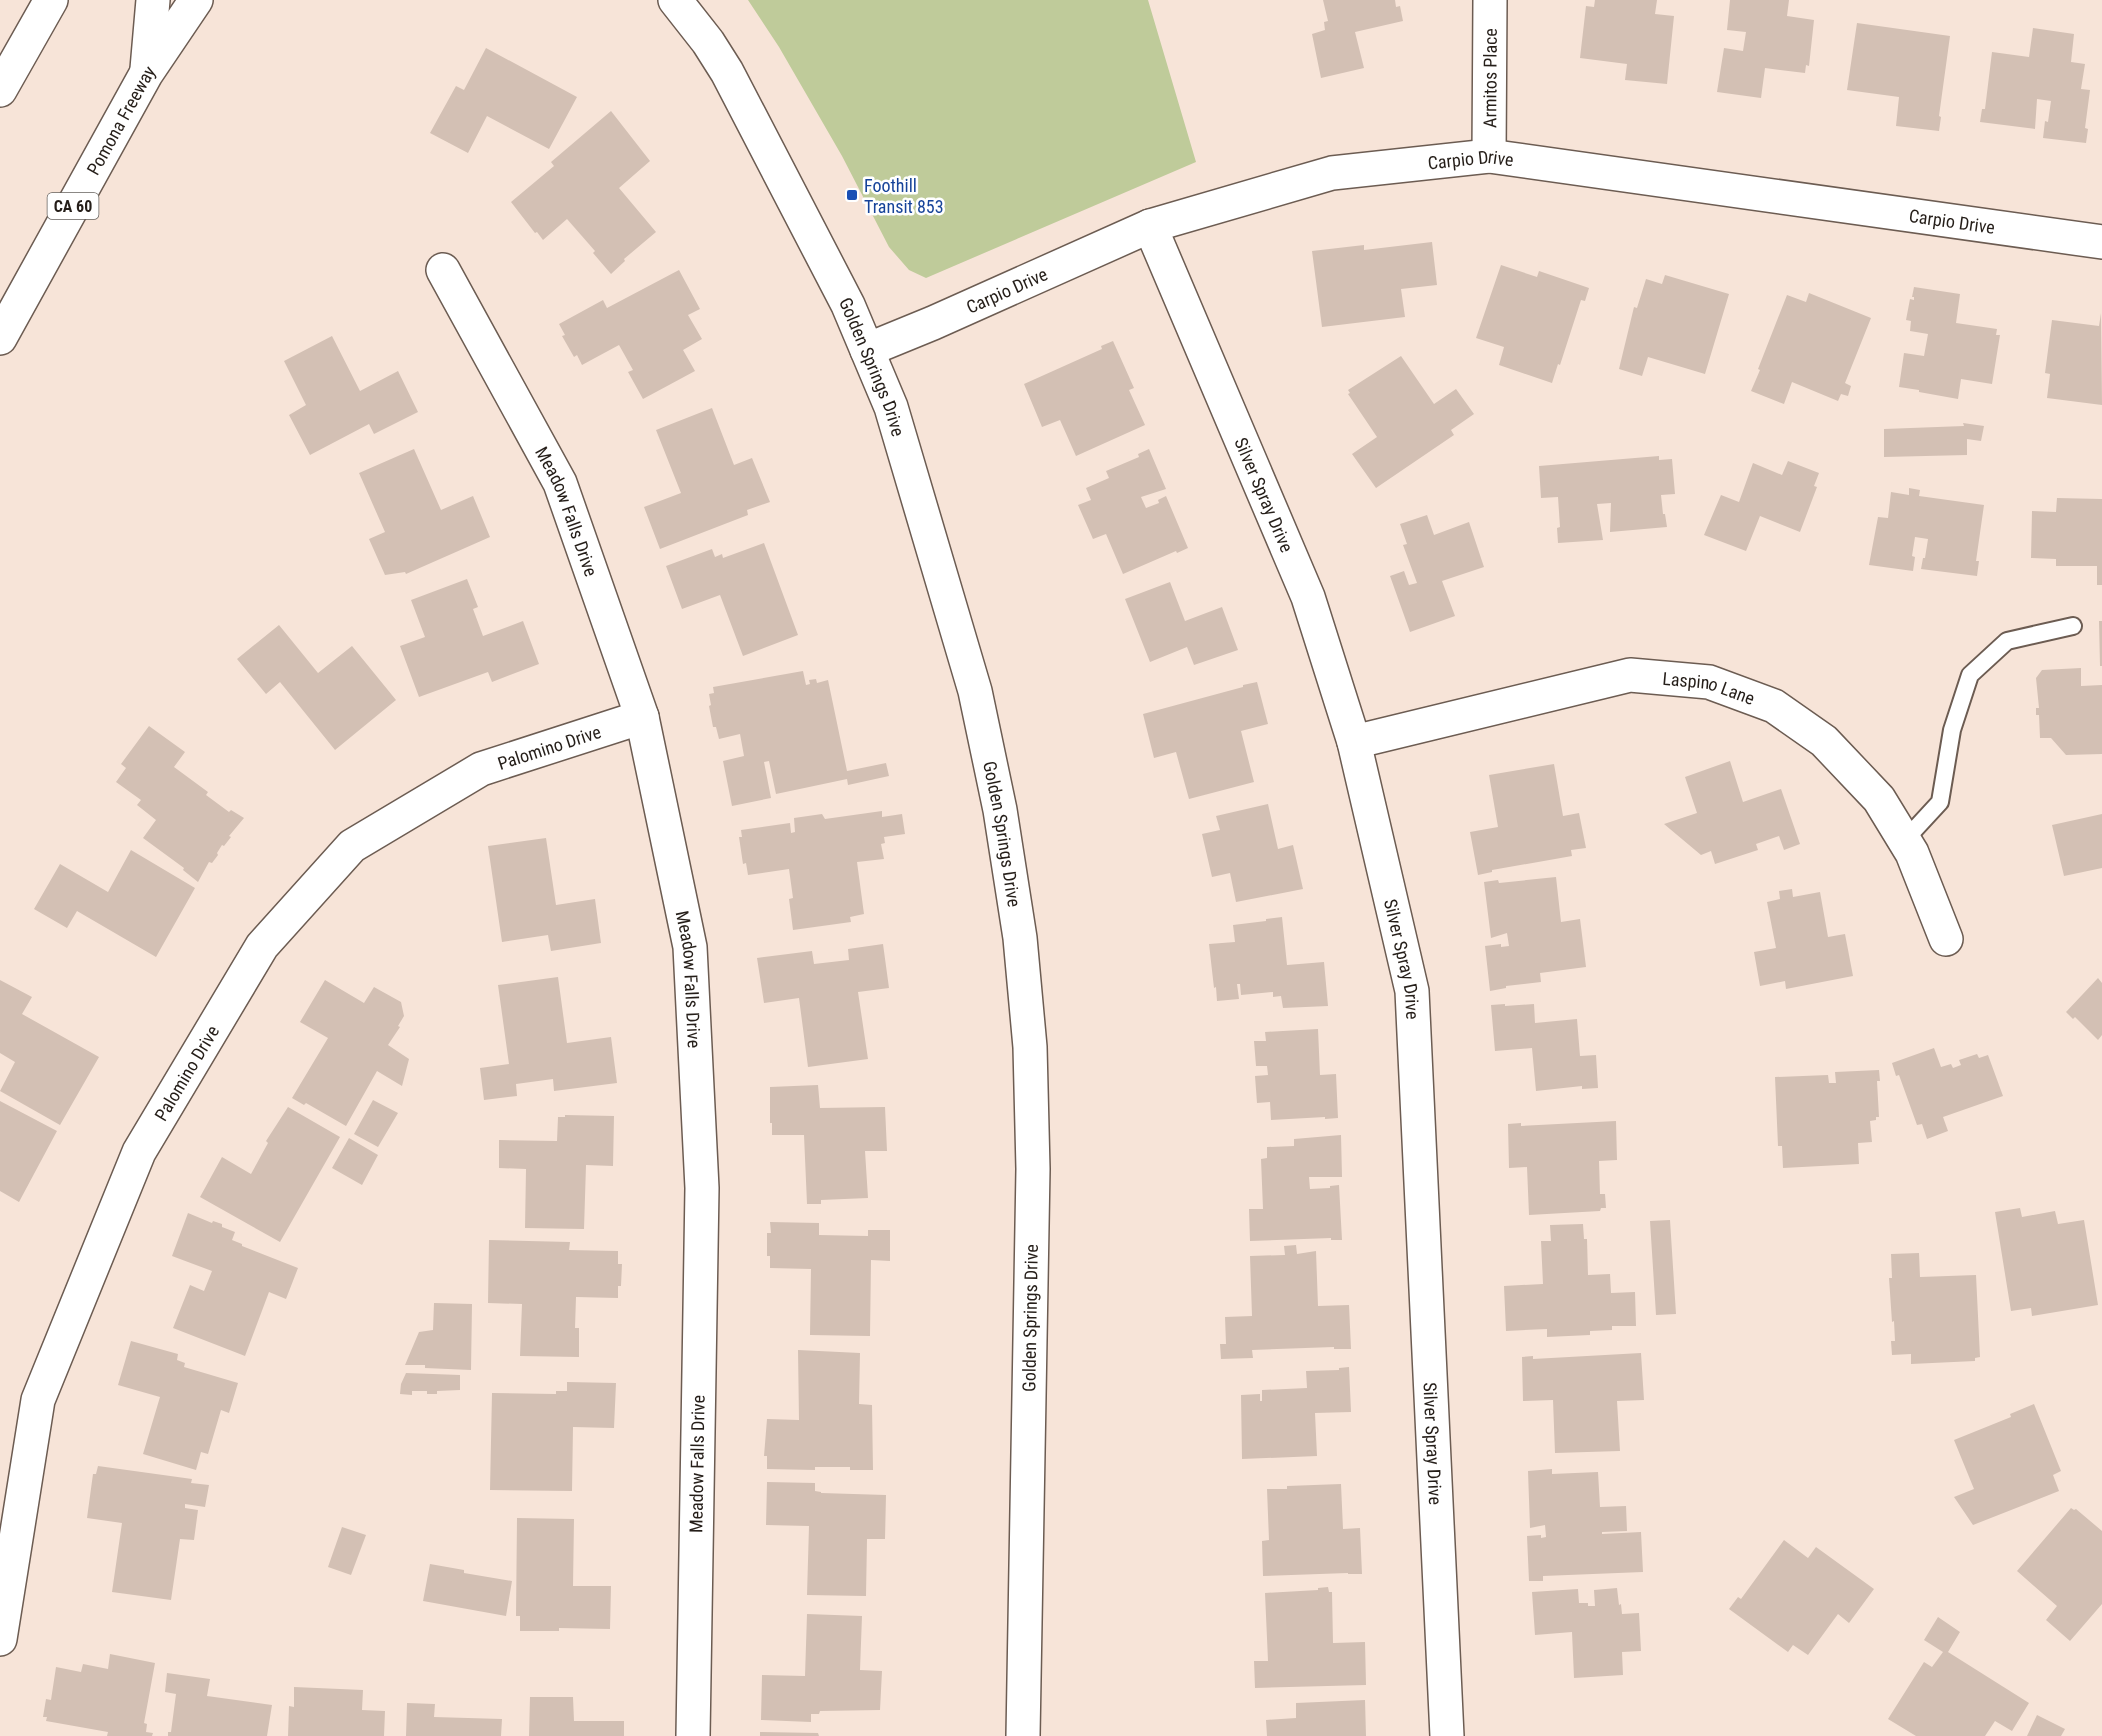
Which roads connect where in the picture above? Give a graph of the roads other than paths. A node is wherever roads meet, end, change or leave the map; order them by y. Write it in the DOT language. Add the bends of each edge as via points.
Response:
graph roads {
  1 [pos="51,0"];
  2 [pos="153,0"];
  3 [pos="196,0"];
  4 [pos="675,0"];
  5 [pos="1490,0"];
  6 [pos="146,74"];
  7 [pos="0,90"];
  8 [pos="1489,156"];
  9 [pos="1150,226"];
  10 [pos="2102,242"];
  11 [pos="443,270"];
  12 [pos="0,338"];
  13 [pos="867,350"];
  14 [pos="2073,626"];
  15 [pos="642,717"];
  16 [pos="1354,742"];
  17 [pos="1904,841"];
  18 [pos="1947,939"];
  19 [pos="0,1639"];
  20 [pos="693,1736"];
  21 [pos="1023,1736"];
  22 [pos="1448,1736"];
  1 -- 7 [label="main road"];
  2 -- 6 [label="main road"];
  3 -- 6 [label="main road, Pomona Freeway / CA 60"];
  4 -- 13 [label="main road, Golden Springs Drive" via="728,72 848,305"];
  5 -- 8 [label="main road, Armitos Place"];
  6 -- 12 [label="main road, Pomona Freeway / CA 60"];
  8 -- 9 [label="main road, Carpio Drive" via="1332,173"];
  8 -- 10 [label="main road, Carpio Drive"];
  9 -- 13 [label="main road, Carpio Drive"];
  9 -- 16 [label="main road, Silver Spray Drive" via="1308,597"];
  11 -- 15 [label="main road, Meadow Falls Drive" via="560,483"];
  13 -- 21 [label="main road, Golden Springs Drive" via="891,407 975,691 1000,810 1020,938 1030,1047 1033,1169"];
  14 -- 17 [label="lane" via="2007,641 1970,675 1952,729 1940,802"];
  15 -- 19 [label="main road, Palomino Drive" via="481,769 352,846 262,946 139,1152 38,1400"];
  15 -- 20 [label="main road, Meadow Falls Drive" via="690,947 702,1188"];
  16 -- 17 [label="main road, Laspino Lane" via="1630,675 1709,682 1774,706 1824,741 1879,799"];
  16 -- 22 [label="main road, Silver Spray Drive" via="1412,991"];
  17 -- 18 [label="main road, Laspino Lane"];
}
